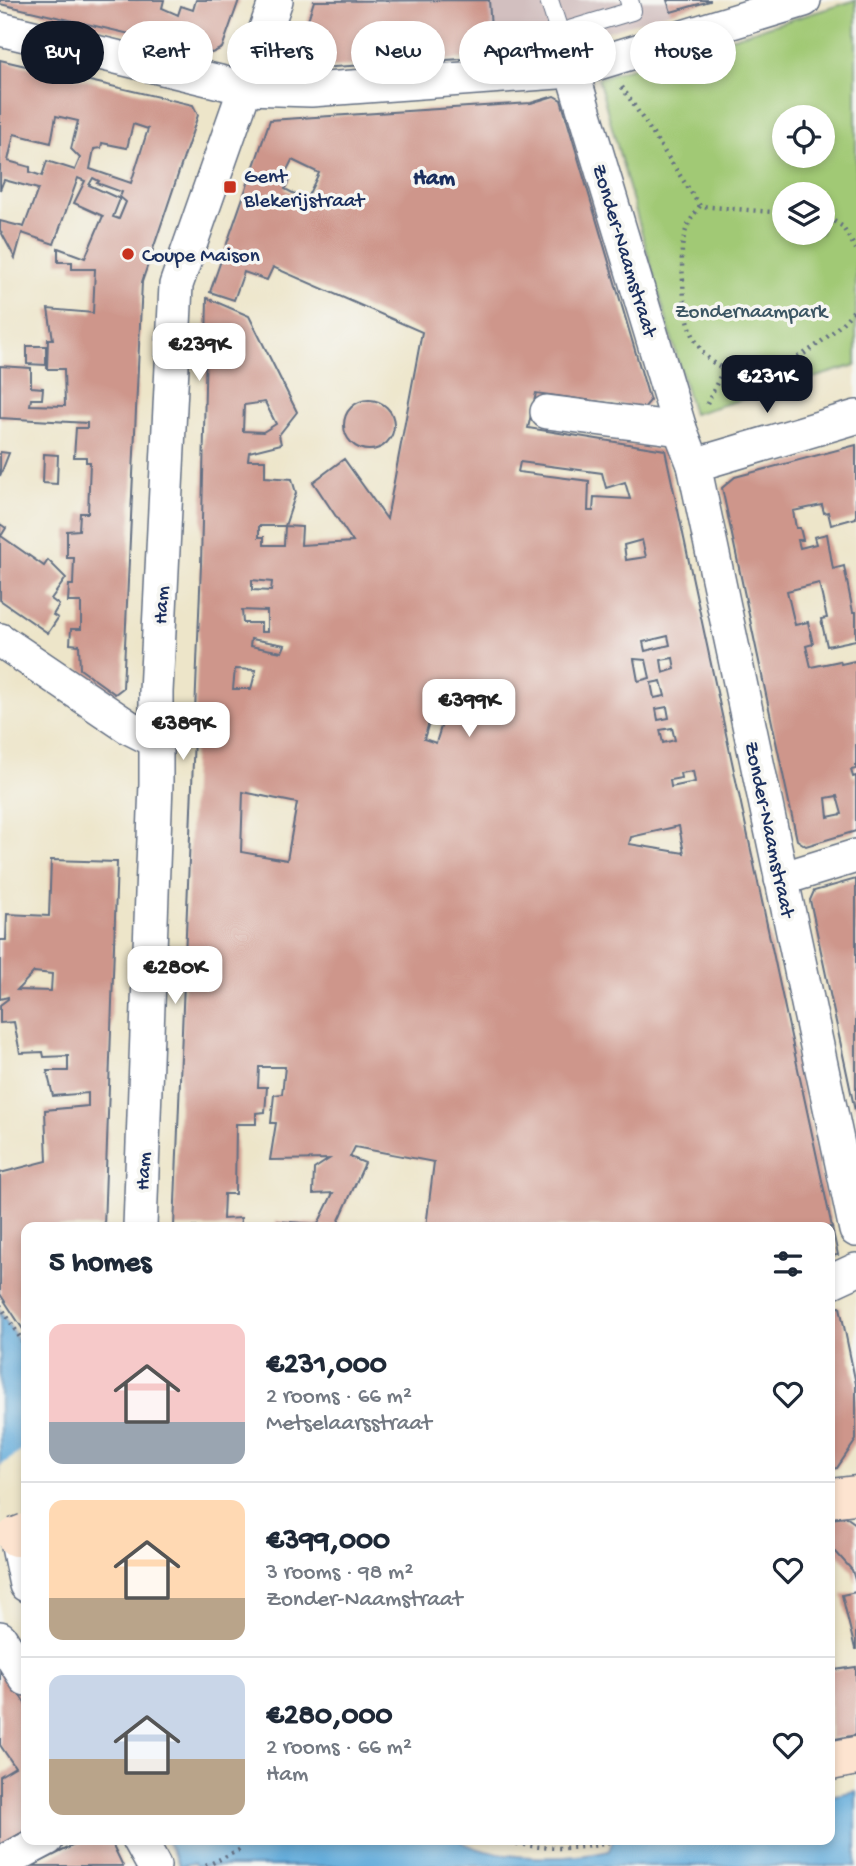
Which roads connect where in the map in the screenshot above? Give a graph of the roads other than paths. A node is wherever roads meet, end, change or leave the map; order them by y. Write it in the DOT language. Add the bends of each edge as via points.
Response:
graph roads {
  1 [pos="276,0"];
  2 [pos="549,0"];
  3 [pos="629,0"];
  4 [pos="804,0"];
  5 [pos="555,21"];
  6 [pos="599,21"];
  7 [pos="0,29"];
  8 [pos="616,58"];
  9 [pos="459,79"];
  10 [pos="576,84"];
  11 [pos="245,88"];
  12 [pos="547,412"];
  13 [pos="856,417"];
  14 [pos="680,429"];
  15 [pos="694,466"];
  16 [pos="0,640"];
  17 [pos="156,741"];
  18 [pos="856,856"];
  19 [pos="781,879"];
  20 [pos="140,1222"];
  21 [pos="856,1230"];
  22 [pos="856,1270"];
  23 [pos="835,1280"];
  24 [pos="856,1495"];
  25 [pos="835,1497"];
  26 [pos="14,1533"];
  27 [pos="21,1563"];
  28 [pos="0,1638"];
  29 [pos="21,1671"];
  30 [pos="856,1756"];
  31 [pos="835,1760"];
  32 [pos="37,1845"];
  33 [pos="142,1845"];
  34 [pos="8,1863"];
  35 [pos="154,1866"];
  1 -- 11 [label="street, Ham"];
  2 -- 5 [label="lane"];
  3 -- 6 [label="lane" via="632,11"];
  4 -- 8 [label="street"];
  7 -- 11 [label="street"];
  9 -- 11 [label="street" via="311,90"];
  10 -- 14 [label="street, Zonder-Naamstraat"];
  11 -- 17 [label="street, Ham" via="176,285"];
  12 -- 14 [label="street"];
  13 -- 15 [label="street"];
  14 -- 15 [label="street, Zonder-Naamstraat"];
  15 -- 19 [label="street, Zonder-Naamstraat"];
  16 -- 17 [label="street"];
  17 -- 20 [label="street, Ham"];
  18 -- 19 [label="street"];
  19 -- 21 [label="street, Zonder-Naamstraat"];
  22 -- 23 [label="street"];
  24 -- 25 [label="street"];
  26 -- 27 [label="street"];
  28 -- 29 [label="street"];
  30 -- 31 [label="street"];
  32 -- 34 [label="street"];
  33 -- 35 [label="street"];
}
